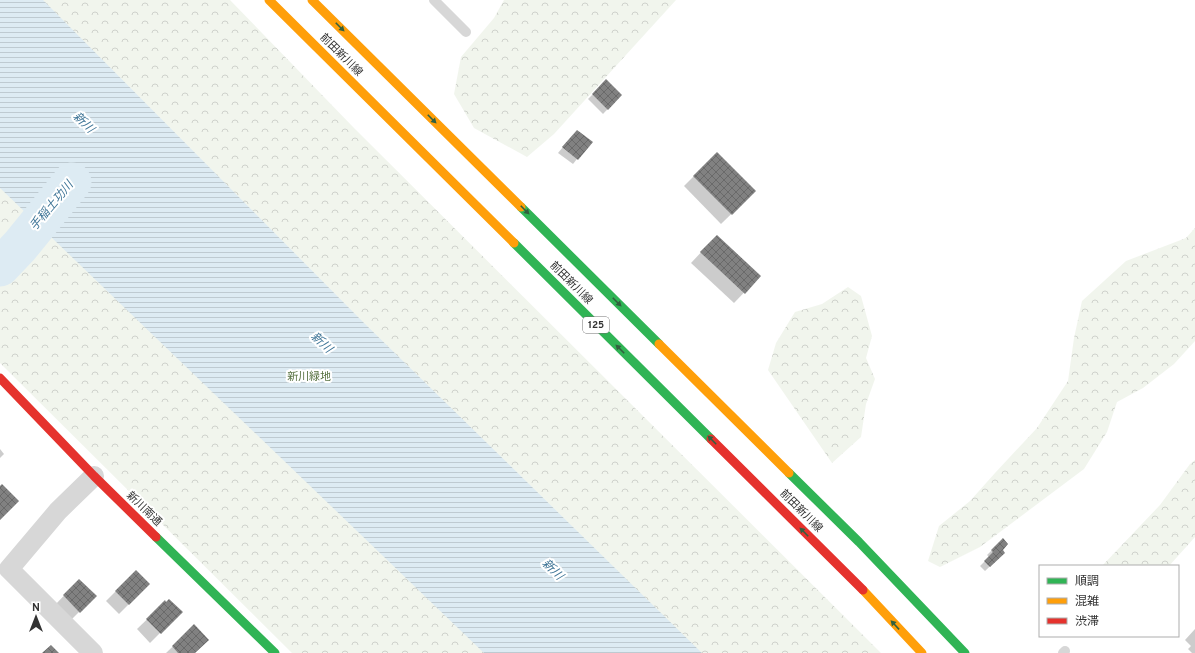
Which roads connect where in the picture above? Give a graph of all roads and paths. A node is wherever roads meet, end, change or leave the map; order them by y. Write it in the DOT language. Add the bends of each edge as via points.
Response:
graph roads {
  1 [pos="269,0"];
  2 [pos="312,0"];
  3 [pos="434,0"];
  4 [pos="466,32"];
  5 [pos="0,378"];
  6 [pos="94,476"];
  7 [pos="93,653"];
  8 [pos="275,653"];
  9 [pos="922,653"];
  10 [pos="965,653"];
  9 -- 1 [label="main road, 前田新川線 / 125, one-way" via="860,588"];
  2 -- 10 [label="main road, 前田新川線 / 125, one-way" via="859,542"];
  3 -- 4 [label="lane"];
  5 -- 6 [label="main road, 新川南通"];
  6 -- 7 [label="street" via="58,511 9,569"];
  6 -- 8 [label="main road, 新川南通"];
}
